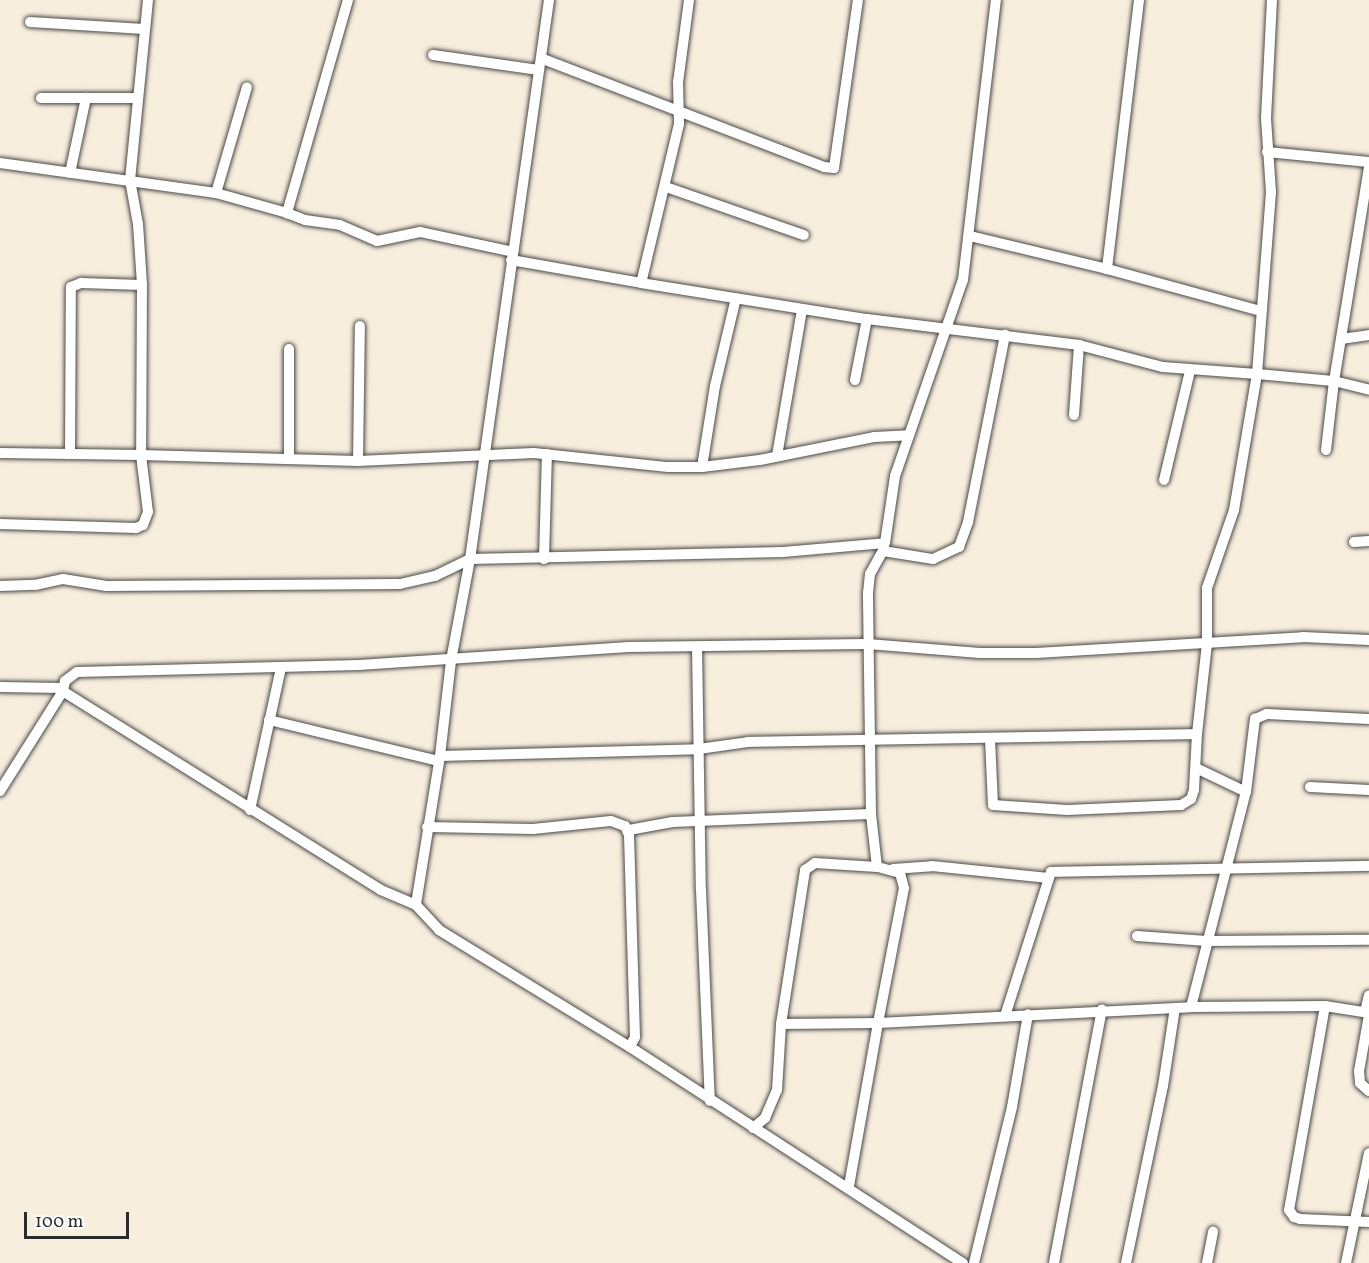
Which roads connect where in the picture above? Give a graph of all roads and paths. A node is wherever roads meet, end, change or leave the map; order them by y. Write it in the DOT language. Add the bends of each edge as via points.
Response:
graph roads {
  1 [pos="148,0"];
  2 [pos="348,0"];
  3 [pos="549,0"];
  4 [pos="689,0"];
  5 [pos="858,0"];
  6 [pos="996,0"];
  7 [pos="1139,0"];
  8 [pos="1272,0"];
  9 [pos="30,22"];
  10 [pos="144,29"];
  11 [pos="434,55"];
  12 [pos="541,65"];
  13 [pos="247,87"];
  14 [pos="41,98"];
  15 [pos="86,98"];
  16 [pos="136,98"];
  17 [pos="678,110"];
  18 [pos="1267,152"];
  19 [pos="1369,162"];
  20 [pos="0,163"];
  21 [pos="1369,168"];
  22 [pos="70,173"];
  23 [pos="130,180"];
  24 [pos="666,187"];
  25 [pos="216,193"];
  26 [pos="287,213"];
  27 [pos="804,235"];
  28 [pos="970,236"];
  29 [pos="512,256"];
  30 [pos="1107,269"];
  31 [pos="641,283"];
  32 [pos="142,285"];
  33 [pos="736,298"];
  34 [pos="802,310"];
  35 [pos="1261,311"];
  36 [pos="867,319"];
  37 [pos="360,326"];
  38 [pos="948,328"];
  39 [pos="1005,335"];
  40 [pos="1369,335"];
  41 [pos="1341,339"];
  42 [pos="1078,345"];
  43 [pos="289,349"];
  44 [pos="1190,371"];
  45 [pos="1257,374"];
  46 [pos="855,380"];
  47 [pos="1334,381"];
  48 [pos="1369,390"];
  49 [pos="1074,415"];
  50 [pos="909,435"];
  51 [pos="1326,450"];
  52 [pos="0,453"];
  53 [pos="70,454"];
  54 [pos="547,454"];
  55 [pos="141,455"];
  56 [pos="777,456"];
  57 [pos="484,457"];
  58 [pos="289,459"];
  59 [pos="358,461"];
  60 [pos="702,467"];
  61 [pos="1164,480"];
  62 [pos="0,524"];
  63 [pos="1369,541"];
  64 [pos="1354,542"];
  65 [pos="884,547"];
  66 [pos="470,559"];
  67 [pos="544,559"];
  68 [pos="0,586"];
  69 [pos="1369,640"];
  70 [pos="1207,643"];
  71 [pos="868,644"];
  72 [pos="697,647"];
  73 [pos="451,661"];
  74 [pos="281,668"];
  75 [pos="0,687"];
  76 [pos="63,690"];
  77 [pos="1369,719"];
  78 [pos="269,720"];
  79 [pos="1197,734"];
  80 [pos="990,738"];
  81 [pos="869,740"];
  82 [pos="699,748"];
  83 [pos="440,758"];
  84 [pos="1196,768"];
  85 [pos="1310,787"];
  86 [pos="1369,790"];
  87 [pos="0,791"];
  88 [pos="1246,792"];
  89 [pos="250,810"];
  90 [pos="871,814"];
  91 [pos="701,821"];
  92 [pos="427,827"];
  93 [pos="628,830"];
  94 [pos="1228,866"];
  95 [pos="1369,866"];
  96 [pos="877,867"];
  97 [pos="890,869"];
  98 [pos="1048,878"];
  99 [pos="416,906"];
  100 [pos="1137,936"];
  101 [pos="1369,940"];
  102 [pos="1207,941"];
  103 [pos="1369,995"];
  104 [pos="1325,1006"];
  105 [pos="1191,1007"];
  106 [pos="1175,1008"];
  107 [pos="1102,1010"];
  108 [pos="1368,1013"];
  109 [pos="1028,1014"];
  110 [pos="1005,1016"];
  111 [pos="878,1023"];
  112 [pos="781,1024"];
  113 [pos="630,1047"];
  114 [pos="1369,1091"];
  115 [pos="710,1101"];
  116 [pos="753,1128"];
  117 [pos="1369,1153"];
  118 [pos="849,1186"];
  119 [pos="1353,1222"];
  120 [pos="1369,1222"];
  121 [pos="1213,1232"];
  122 [pos="963,1263"];
  123 [pos="974,1263"];
  124 [pos="1054,1263"];
  125 [pos="1126,1263"];
  126 [pos="1207,1263"];
  127 [pos="1346,1263"];
  1 -- 10 [label="street"];
  2 -- 26 [label="street"];
  3 -- 12 [label="street"];
  4 -- 17 [label="street"];
  5 -- 17 [label="street" via="834,168"];
  6 -- 28 [label="street"];
  7 -- 30 [label="street"];
  8 -- 18 [label="street"];
  9 -- 10 [label="street"];
  10 -- 16 [label="street"];
  11 -- 12 [label="street"];
  12 -- 17 [label="street"];
  12 -- 29 [label="street"];
  13 -- 25 [label="street"];
  14 -- 15 [label="street"];
  15 -- 16 [label="street"];
  15 -- 22 [label="street"];
  16 -- 23 [label="street"];
  17 -- 24 [label="street"];
  18 -- 19 [label="street"];
  18 -- 35 [label="street" via="1271,192"];
  20 -- 22 [label="street"];
  21 -- 41 [label="street"];
  22 -- 23 [label="street"];
  23 -- 25 [label="street"];
  23 -- 32 [label="street"];
  24 -- 27 [label="street"];
  24 -- 31 [label="street"];
  25 -- 26 [label="street"];
  26 -- 29 [label="street" via="340,225 376,241 420,232"];
  28 -- 30 [label="street"];
  28 -- 38 [label="street" via="963,280"];
  29 -- 31 [label="street"];
  29 -- 57 [label="street"];
  30 -- 35 [label="street"];
  31 -- 33 [label="street"];
  32 -- 53 [label="street" via="71,287"];
  32 -- 55 [label="street"];
  33 -- 34 [label="street"];
  33 -- 60 [label="street" via="713,394"];
  34 -- 36 [label="street"];
  34 -- 56 [label="street"];
  35 -- 45 [label="street"];
  36 -- 38 [label="street"];
  36 -- 46 [label="street"];
  37 -- 59 [label="street"];
  38 -- 39 [label="street"];
  38 -- 50 [label="street"];
  39 -- 42 [label="street"];
  39 -- 65 [label="street" via="968,522 959,547 933,560"];
  40 -- 41 [label="street"];
  41 -- 47 [label="street"];
  42 -- 44 [label="street"];
  42 -- 49 [label="street"];
  43 -- 58 [label="street"];
  44 -- 45 [label="street"];
  44 -- 61 [label="street"];
  45 -- 47 [label="street"];
  45 -- 70 [label="street" via="1234,510 1207,588"];
  47 -- 48 [label="street"];
  47 -- 51 [label="street"];
  50 -- 56 [label="street" via="832,443"];
  50 -- 65 [label="street" via="895,476"];
  52 -- 53 [label="street"];
  53 -- 55 [label="street"];
  54 -- 57 [label="street"];
  54 -- 60 [label="street"];
  54 -- 67 [label="street"];
  55 -- 58 [label="street"];
  55 -- 62 [label="street" via="148,512 143,525 136,528"];
  56 -- 60 [label="street"];
  57 -- 59 [label="street"];
  57 -- 66 [label="street"];
  58 -- 59 [label="street"];
  63 -- 64 [label="street"];
  65 -- 67 [label="street"];
  65 -- 71 [label="street" via="870,574"];
  66 -- 67 [label="street"];
  66 -- 68 [label="street" via="435,576 400,584 105,586 63,579"];
  66 -- 73 [label="street"];
  69 -- 70 [label="street" via="1303,637"];
  70 -- 71 [label="street" via="980,653"];
  70 -- 79 [label="street"];
  71 -- 72 [label="street"];
  71 -- 81 [label="street"];
  72 -- 73 [label="street" via="628,647"];
  72 -- 82 [label="street"];
  73 -- 74 [label="street"];
  73 -- 83 [label="street"];
  74 -- 76 [label="street" via="77,672"];
  74 -- 78 [label="street"];
  75 -- 76 [label="street"];
  76 -- 87 [label="street"];
  76 -- 89 [label="street"];
  77 -- 88 [label="street" via="1260,715 1253,725"];
  78 -- 83 [label="street"];
  78 -- 89 [label="street"];
  79 -- 80 [label="street"];
  79 -- 84 [label="street"];
  80 -- 81 [label="street"];
  80 -- 84 [label="street" via="993,805 1067,810 1181,805 1191,799"];
  81 -- 82 [label="street" via="748,742"];
  81 -- 90 [label="street"];
  82 -- 83 [label="street"];
  82 -- 91 [label="street"];
  83 -- 92 [label="street"];
  84 -- 88 [label="street"];
  85 -- 86 [label="street"];
  88 -- 94 [label="street"];
  89 -- 99 [label="street" via="381,890"];
  90 -- 91 [label="street"];
  90 -- 96 [label="street"];
  91 -- 93 [label="street"];
  91 -- 115 [label="street"];
  92 -- 93 [label="street" via="532,829 611,820"];
  92 -- 99 [label="street"];
  93 -- 113 [label="street" via="635,1036"];
  94 -- 95 [label="street"];
  94 -- 98 [label="street" via="1066,868 1051,872"];
  94 -- 102 [label="street"];
  96 -- 97 [label="street"];
  96 -- 112 [label="street" via="815,863 805,870"];
  97 -- 98 [label="street" via="932,866"];
  97 -- 111 [label="street" via="900,873 904,888"];
  98 -- 110 [label="street"];
  99 -- 113 [label="street" via="439,930"];
  100 -- 102 [label="street"];
  101 -- 102 [label="street"];
  102 -- 105 [label="street"];
  103 -- 108 [label="street"];
  104 -- 105 [label="street"];
  104 -- 108 [label="street"];
  104 -- 119 [label="street" via="1289,1210 1300,1219"];
  105 -- 106 [label="street"];
  106 -- 107 [label="street"];
  106 -- 125 [label="street" via="1160,1107"];
  107 -- 109 [label="street"];
  107 -- 124 [label="street"];
  108 -- 114 [label="street" via="1359,1071 1360,1083"];
  109 -- 110 [label="street"];
  109 -- 123 [label="street" via="1012,1107"];
  110 -- 111 [label="street"];
  111 -- 112 [label="street"];
  111 -- 118 [label="street"];
  112 -- 116 [label="street" via="777,1090 765,1118"];
  113 -- 115 [label="street"];
  115 -- 116 [label="street"];
  116 -- 118 [label="street"];
  117 -- 119 [label="street"];
  118 -- 122 [label="street"];
  119 -- 120 [label="street"];
  119 -- 127 [label="street"];
  121 -- 126 [label="street"];
}
